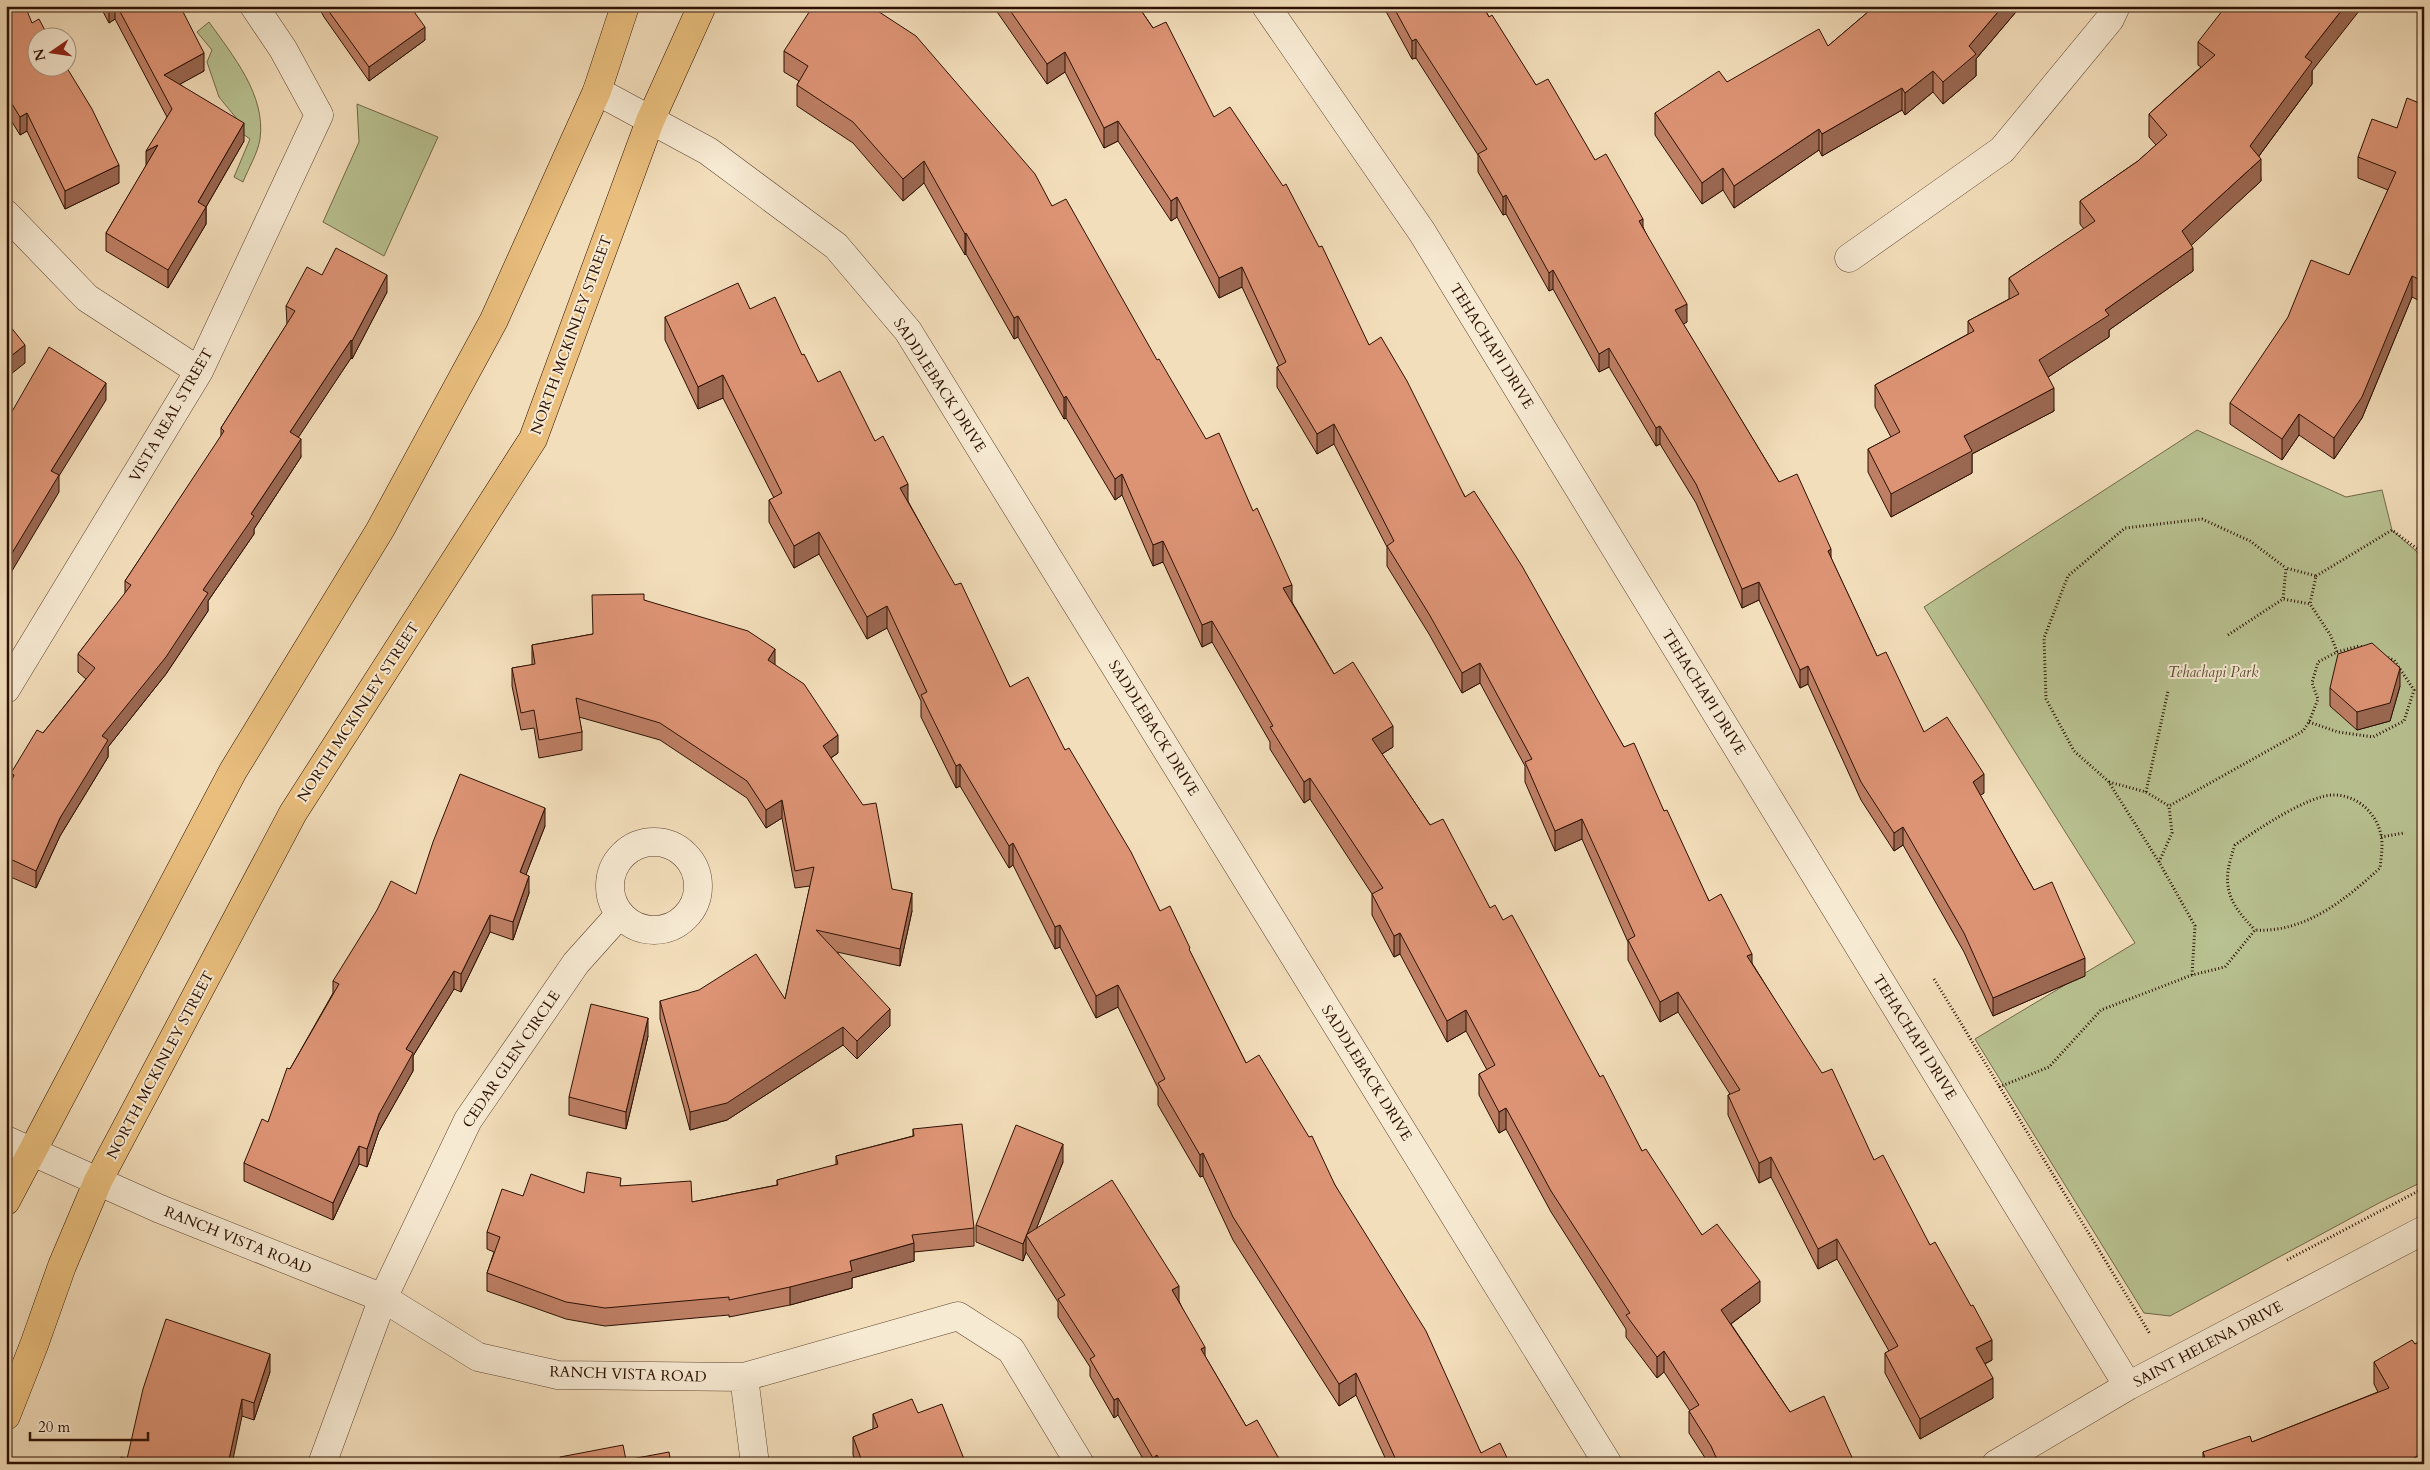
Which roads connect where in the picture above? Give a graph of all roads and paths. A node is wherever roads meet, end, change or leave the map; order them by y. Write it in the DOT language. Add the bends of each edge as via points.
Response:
graph roads {
  1 [pos="254,6"];
  2 [pos="626,6"];
  3 [pos="702,6"];
  4 [pos="1266,6"];
  5 [pos="2116,6"];
  6 [pos="597,91"];
  7 [pos="650,120"];
  8 [pos="6,214"];
  9 [pos="1849,258"];
  10 [pos="199,372"];
  11 [pos="2424,554"];
  12 [pos="2286,568"];
  13 [pos="2316,576"];
  14 [pos="2283,599"];
  15 [pos="2310,604"];
  16 [pos="2228,635"];
  17 [pos="2368,649"];
  18 [pos="2337,652"];
  19 [pos="2376,653"];
  20 [pos="6,689"];
  21 [pos="2168,691"];
  22 [pos="2309,722"];
  23 [pos="2108,781"];
  24 [pos="2146,792"];
  25 [pos="2168,806"];
  26 [pos="2404,833"];
  27 [pos="2381,837"];
  28 [pos="2159,862"];
  29 [pos="620,914"];
  30 [pos="2255,930"];
  31 [pos="2192,975"];
  32 [pos="1934,979"];
  33 [pos="1999,1087"];
  34 [pos="6,1140"];
  35 [pos="32,1150"];
  36 [pos="98,1181"];
  37 [pos="2424,1188"];
  38 [pos="6,1201"];
  39 [pos="2424,1230"];
  40 [pos="2281,1263"];
  41 [pos="383,1298"];
  42 [pos="2158,1330"];
  43 [pos="744,1376"];
  44 [pos="2128,1386"];
  45 [pos="6,1416"];
  46 [pos="322,1464"];
  47 [pos="755,1464"];
  48 [pos="1080,1464"];
  49 [pos="1608,1464"];
  50 [pos="1996,1464"];
  1 -- 10 [label="street, VISTA REAL STREET" via="283,49 319,114"];
  2 -- 6 [label="main road"];
  3 -- 7 [label="main road, NORTH MCKINLEY STREET"];
  4 -- 44 [label="street, TEHACHAPI DRIVE" via="1422,232"];
  5 -- 9 [label="street" via="2110,20 2002,150"];
  6 -- 7 [label="street, SADDLEBACK DRIVE"];
  6 -- 35 [label="main road" via="494,320 380,530 233,770"];
  7 -- 36 [label="main road, NORTH MCKINLEY STREET" via="533,439 292,813"];
  7 -- 49 [label="street, SADDLEBACK DRIVE" via="714,155 836,246 908,330"];
  8 -- 10 [label="street" via="87,298"];
  10 -- 20 [label="street, VISTA REAL STREET"];
  11 -- 13 [label="path" via="2392,530"];
  12 -- 13 [label="path"];
  12 -- 14 [label="path"];
  12 -- 23 [label="path" via="2250,541 2202,519 2125,528 2068,576 2044,638 2046,699 2074,751"];
  13 -- 15 [label="path"];
  14 -- 15 [label="path"];
  14 -- 16 [label="path"];
  15 -- 18 [label="path" via="2331,636"];
  17 -- 18 [label="path" via="2359,646"];
  18 -- 22 [label="path" via="2318,662 2312,683 2318,699"];
  19 -- 22 [label="path" via="2394,660 2414,690 2404,721 2373,737 2338,732"];
  21 -- 24 [label="path"];
  22 -- 25 [label="path" via="2303,731"];
  23 -- 24 [label="path"];
  23 -- 28 [label="path"];
  24 -- 25 [label="path"];
  25 -- 28 [label="path" via="2172,833"];
  26 -- 27 [label="path"];
  27 -- 30 [label="path" via="2380,868 2352,894 2302,924 2272,931"];
  27 -- 30 [label="path" via="2376,821 2362,802 2333,794 2298,806 2235,845 2227,867 2227,888 2239,914"];
  28 -- 31 [label="path" via="2195,926"];
  29 -- 41 [label="street, CEDAR GLEN CIRCLE" via="576,963 468,1120"];
  30 -- 31 [label="path" via="2225,967"];
  31 -- 33 [label="path" via="2101,1010 2049,1067"];
  32 -- 33 [label="path"];
  33 -- 42 [label="path" via="2149,1335"];
  34 -- 35 [label="street, RANCH VISTA ROAD"];
  35 -- 36 [label="street, RANCH VISTA ROAD"];
  35 -- 38 [label="main road"];
  36 -- 41 [label="street, RANCH VISTA ROAD"];
  36 -- 45 [label="main road, NORTH MCKINLEY STREET" via="62,1266"];
  37 -- 40 [label="path"];
  39 -- 44 [label="street, SAINT HELENA DRIVE"];
  41 -- 43 [label="street, RANCH VISTA ROAD" via="478,1357 558,1375"];
  41 -- 46 [label="street, CEDAR GLEN CIRCLE"];
  43 -- 47 [label="street"];
  43 -- 48 [label="street, RANCH VISTA ROAD" via="958,1316 1011,1350"];
  44 -- 50 [label="street, SAINT HELENA DRIVE"];
}
